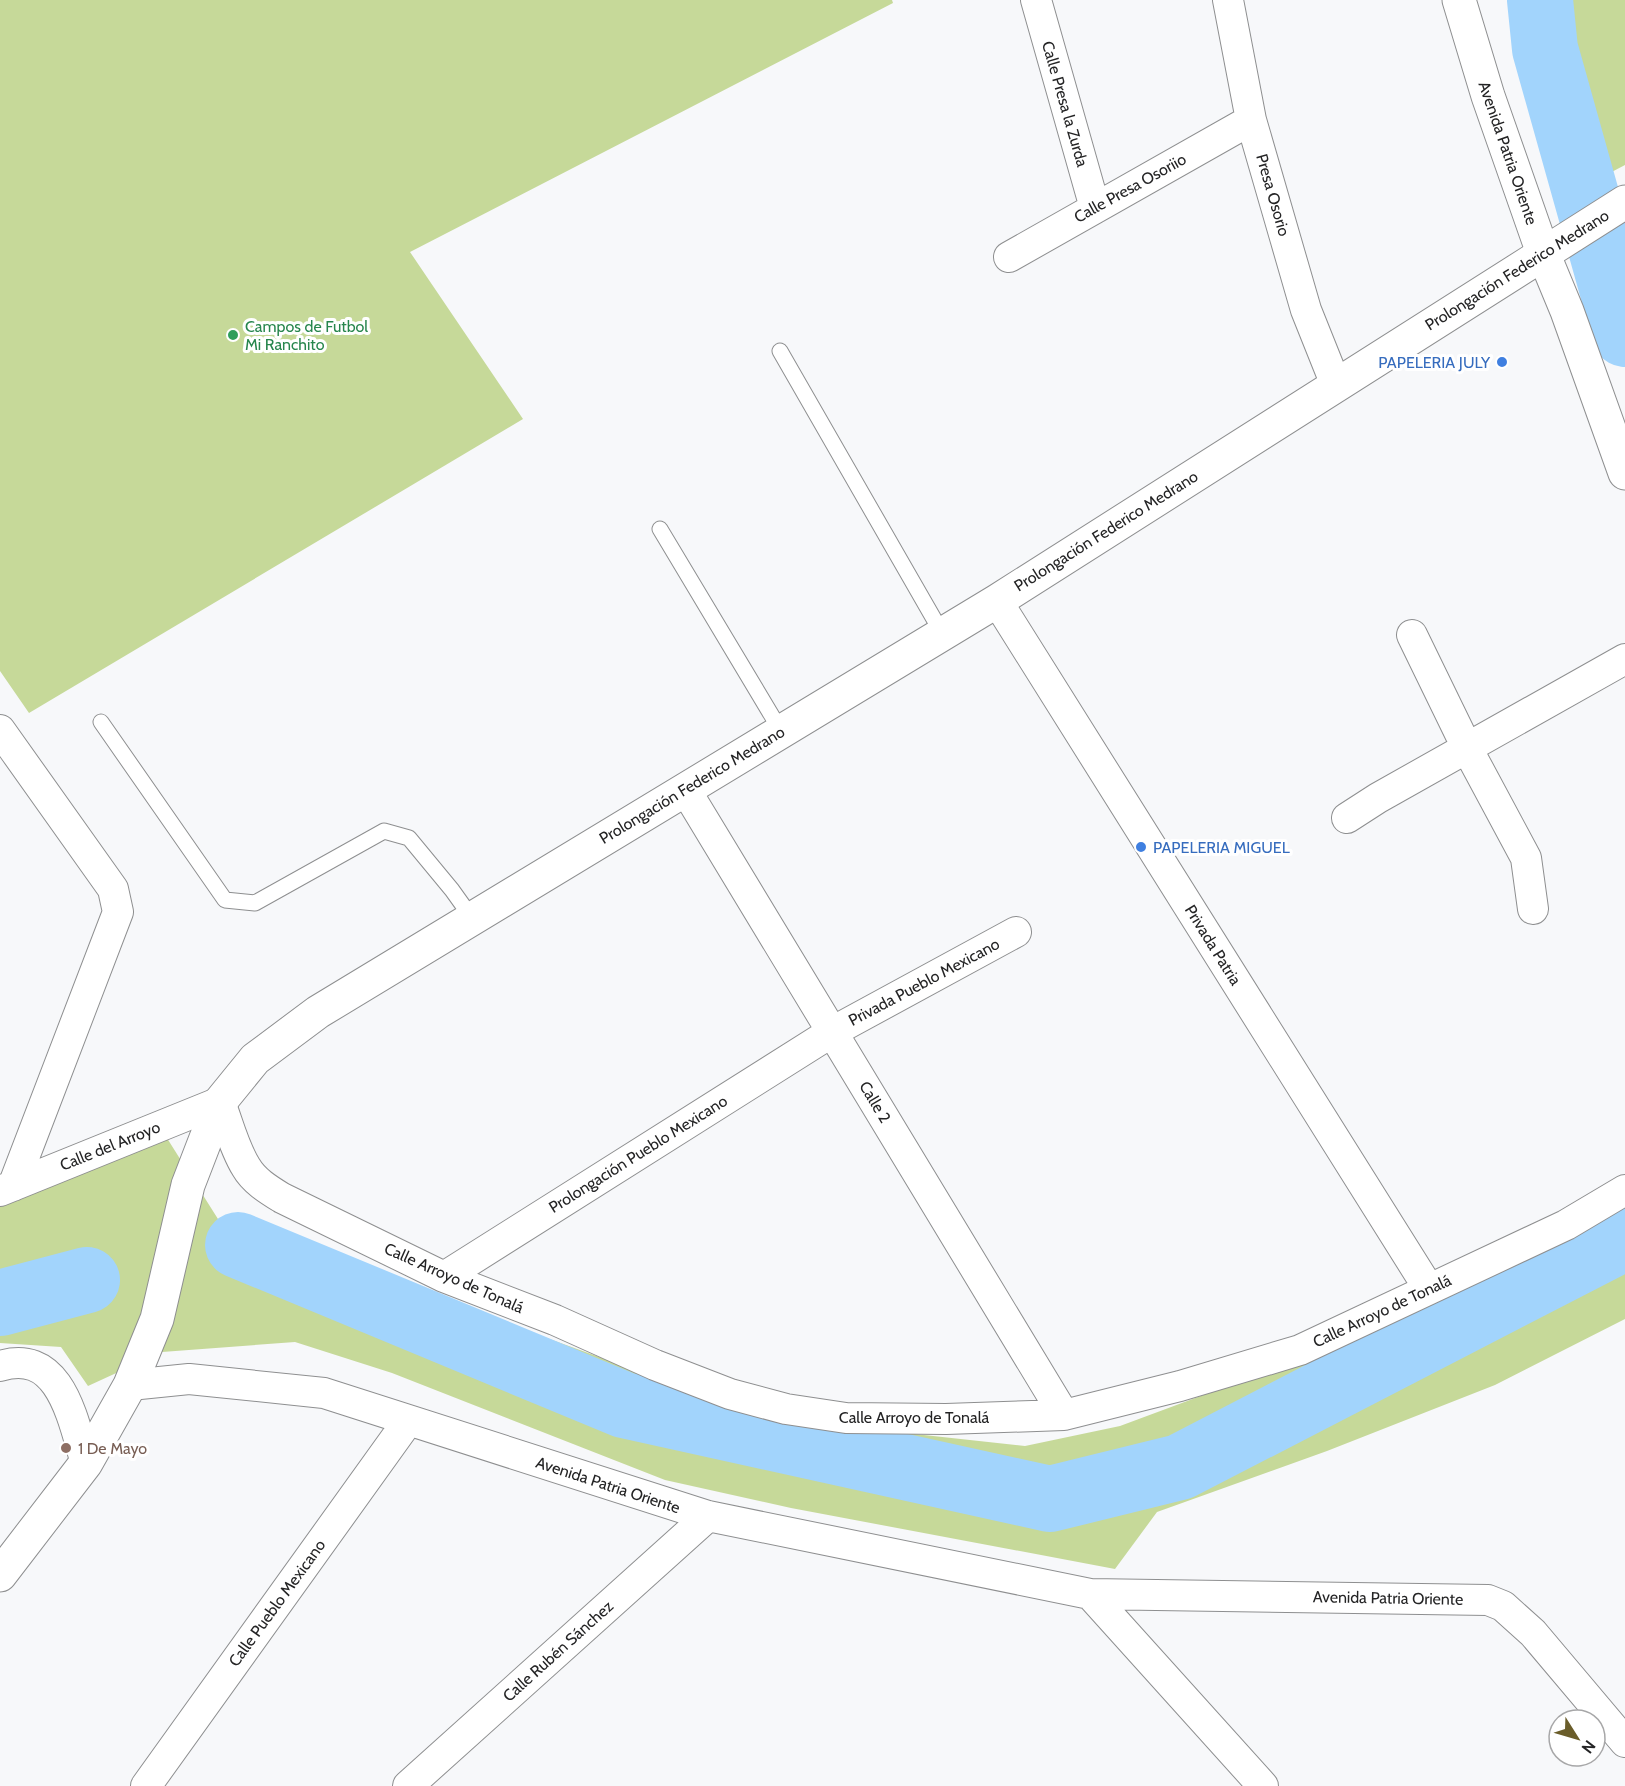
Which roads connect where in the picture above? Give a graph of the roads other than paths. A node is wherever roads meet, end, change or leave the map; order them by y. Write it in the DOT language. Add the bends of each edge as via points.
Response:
graph roads {
  1 [pos="1036,0"];
  2 [pos="1228,0"];
  3 [pos="1459,0"];
  4 [pos="1251,120"];
  5 [pos="1625,202"];
  6 [pos="1095,208"];
  7 [pos="1543,254"];
  8 [pos="1009,257"];
  9 [pos="780,351"];
  10 [pos="1336,385"];
  11 [pos="1625,473"];
  12 [pos="660,529"];
  13 [pos="997,601"];
  14 [pos="942,633"];
  15 [pos="1412,635"];
  16 [pos="1625,659"];
  17 [pos="101,722"];
  18 [pos="0,730"];
  19 [pos="781,731"];
  20 [pos="1467,748"];
  21 [pos="685,789"];
  22 [pos="1347,818"];
  23 [pos="1533,909"];
  24 [pos="472,918"];
  25 [pos="1016,932"];
  26 [pos="832,1032"];
  27 [pos="220,1101"];
  28 [pos="6,1189"];
  29 [pos="1625,1190"];
  30 [pos="444,1277"];
  31 [pos="1429,1289"];
  32 [pos="0,1366"];
  33 [pos="130,1385"];
  34 [pos="1064,1415"];
  35 [pos="408,1421"];
  36 [pos="86,1463"];
  37 [pos="708,1516"];
  38 [pos="0,1575"];
  39 [pos="1090,1594"];
  40 [pos="1625,1743"];
  41 [pos="146,1786"];
  42 [pos="408,1786"];
  43 [pos="1263,1786"];
  1 -- 6 [label="street, Calle Presa la Zurda"];
  2 -- 4 [label="street, Presa Osorio"];
  3 -- 7 [label="street, Avenida Patria Oriente"];
  4 -- 6 [label="street, Calle Presa Osoriio"];
  4 -- 10 [label="street, Presa Osorio" via="1305,310"];
  5 -- 7 [label="street, Prolongación Federico Medrano"];
  6 -- 8 [label="street, Calle Presa Osoriio"];
  7 -- 10 [label="street, Prolongación Federico Medrano"];
  7 -- 11 [label="street, Avenida Patria Oriente"];
  9 -- 14 [label="lane"];
  10 -- 13 [label="street, Prolongación Federico Medrano"];
  12 -- 19 [label="lane"];
  13 -- 14 [label="street, Prolongación Federico Medrano"];
  13 -- 31 [label="street, Privada Patria"];
  14 -- 19 [label="street, Prolongación Federico Medrano"];
  15 -- 20 [label="street"];
  16 -- 20 [label="street"];
  17 -- 24 [label="lane" via="225,900 255,903 384,831 409,838"];
  18 -- 28 [label="street" via="113,889 118,912"];
  19 -- 21 [label="street, Prolongación Federico Medrano"];
  20 -- 22 [label="street"];
  20 -- 23 [label="street" via="1526,858"];
  21 -- 24 [label="street, Prolongación Federico Medrano"];
  21 -- 26 [label="street, Calle 2"];
  24 -- 27 [label="street, Prolongación Federico Medrano" via="318,1012 255,1059"];
  25 -- 26 [label="street, Privada Pueblo Mexicano"];
  26 -- 30 [label="street, Prolongación Pueblo Mexicano"];
  26 -- 34 [label="street, Calle 2"];
  27 -- 28 [label="street, Calle del Arroyo"];
  27 -- 30 [label="street, Calle Arroyo de Tonalá" via="246,1167 255,1179 282,1198"];
  27 -- 33 [label="street, Prolongación Federico Medrano" via="188,1185 158,1319"];
  29 -- 31 [label="street, Calle Arroyo de Tonalá" via="1566,1225"];
  30 -- 34 [label="street, Calle Arroyo de Tonalá" via="730,1394 786,1409 846,1418"];
  31 -- 34 [label="street, Calle Arroyo de Tonalá" via="1300,1350"];
  32 -- 36 [label="street" via="30,1363 56,1382 66,1397"];
  33 -- 35 [label="street, Avenida Patria Oriente" via="189,1379 324,1393"];
  33 -- 36 [label="street, Prolongación Federico Medrano"];
  35 -- 37 [label="street, Avenida Patria Oriente"];
  35 -- 41 [label="street, Calle Pueblo Mexicano"];
  36 -- 38 [label="street, Prolongación Federico Medrano"];
  37 -- 39 [label="street, Avenida Patria Oriente"];
  37 -- 42 [label="street, Calle Rubén Sánchez"];
  39 -- 40 [label="street, Avenida Patria Oriente" via="1488,1600 1503,1606 1533,1633"];
  39 -- 43 [label="street"];
}
